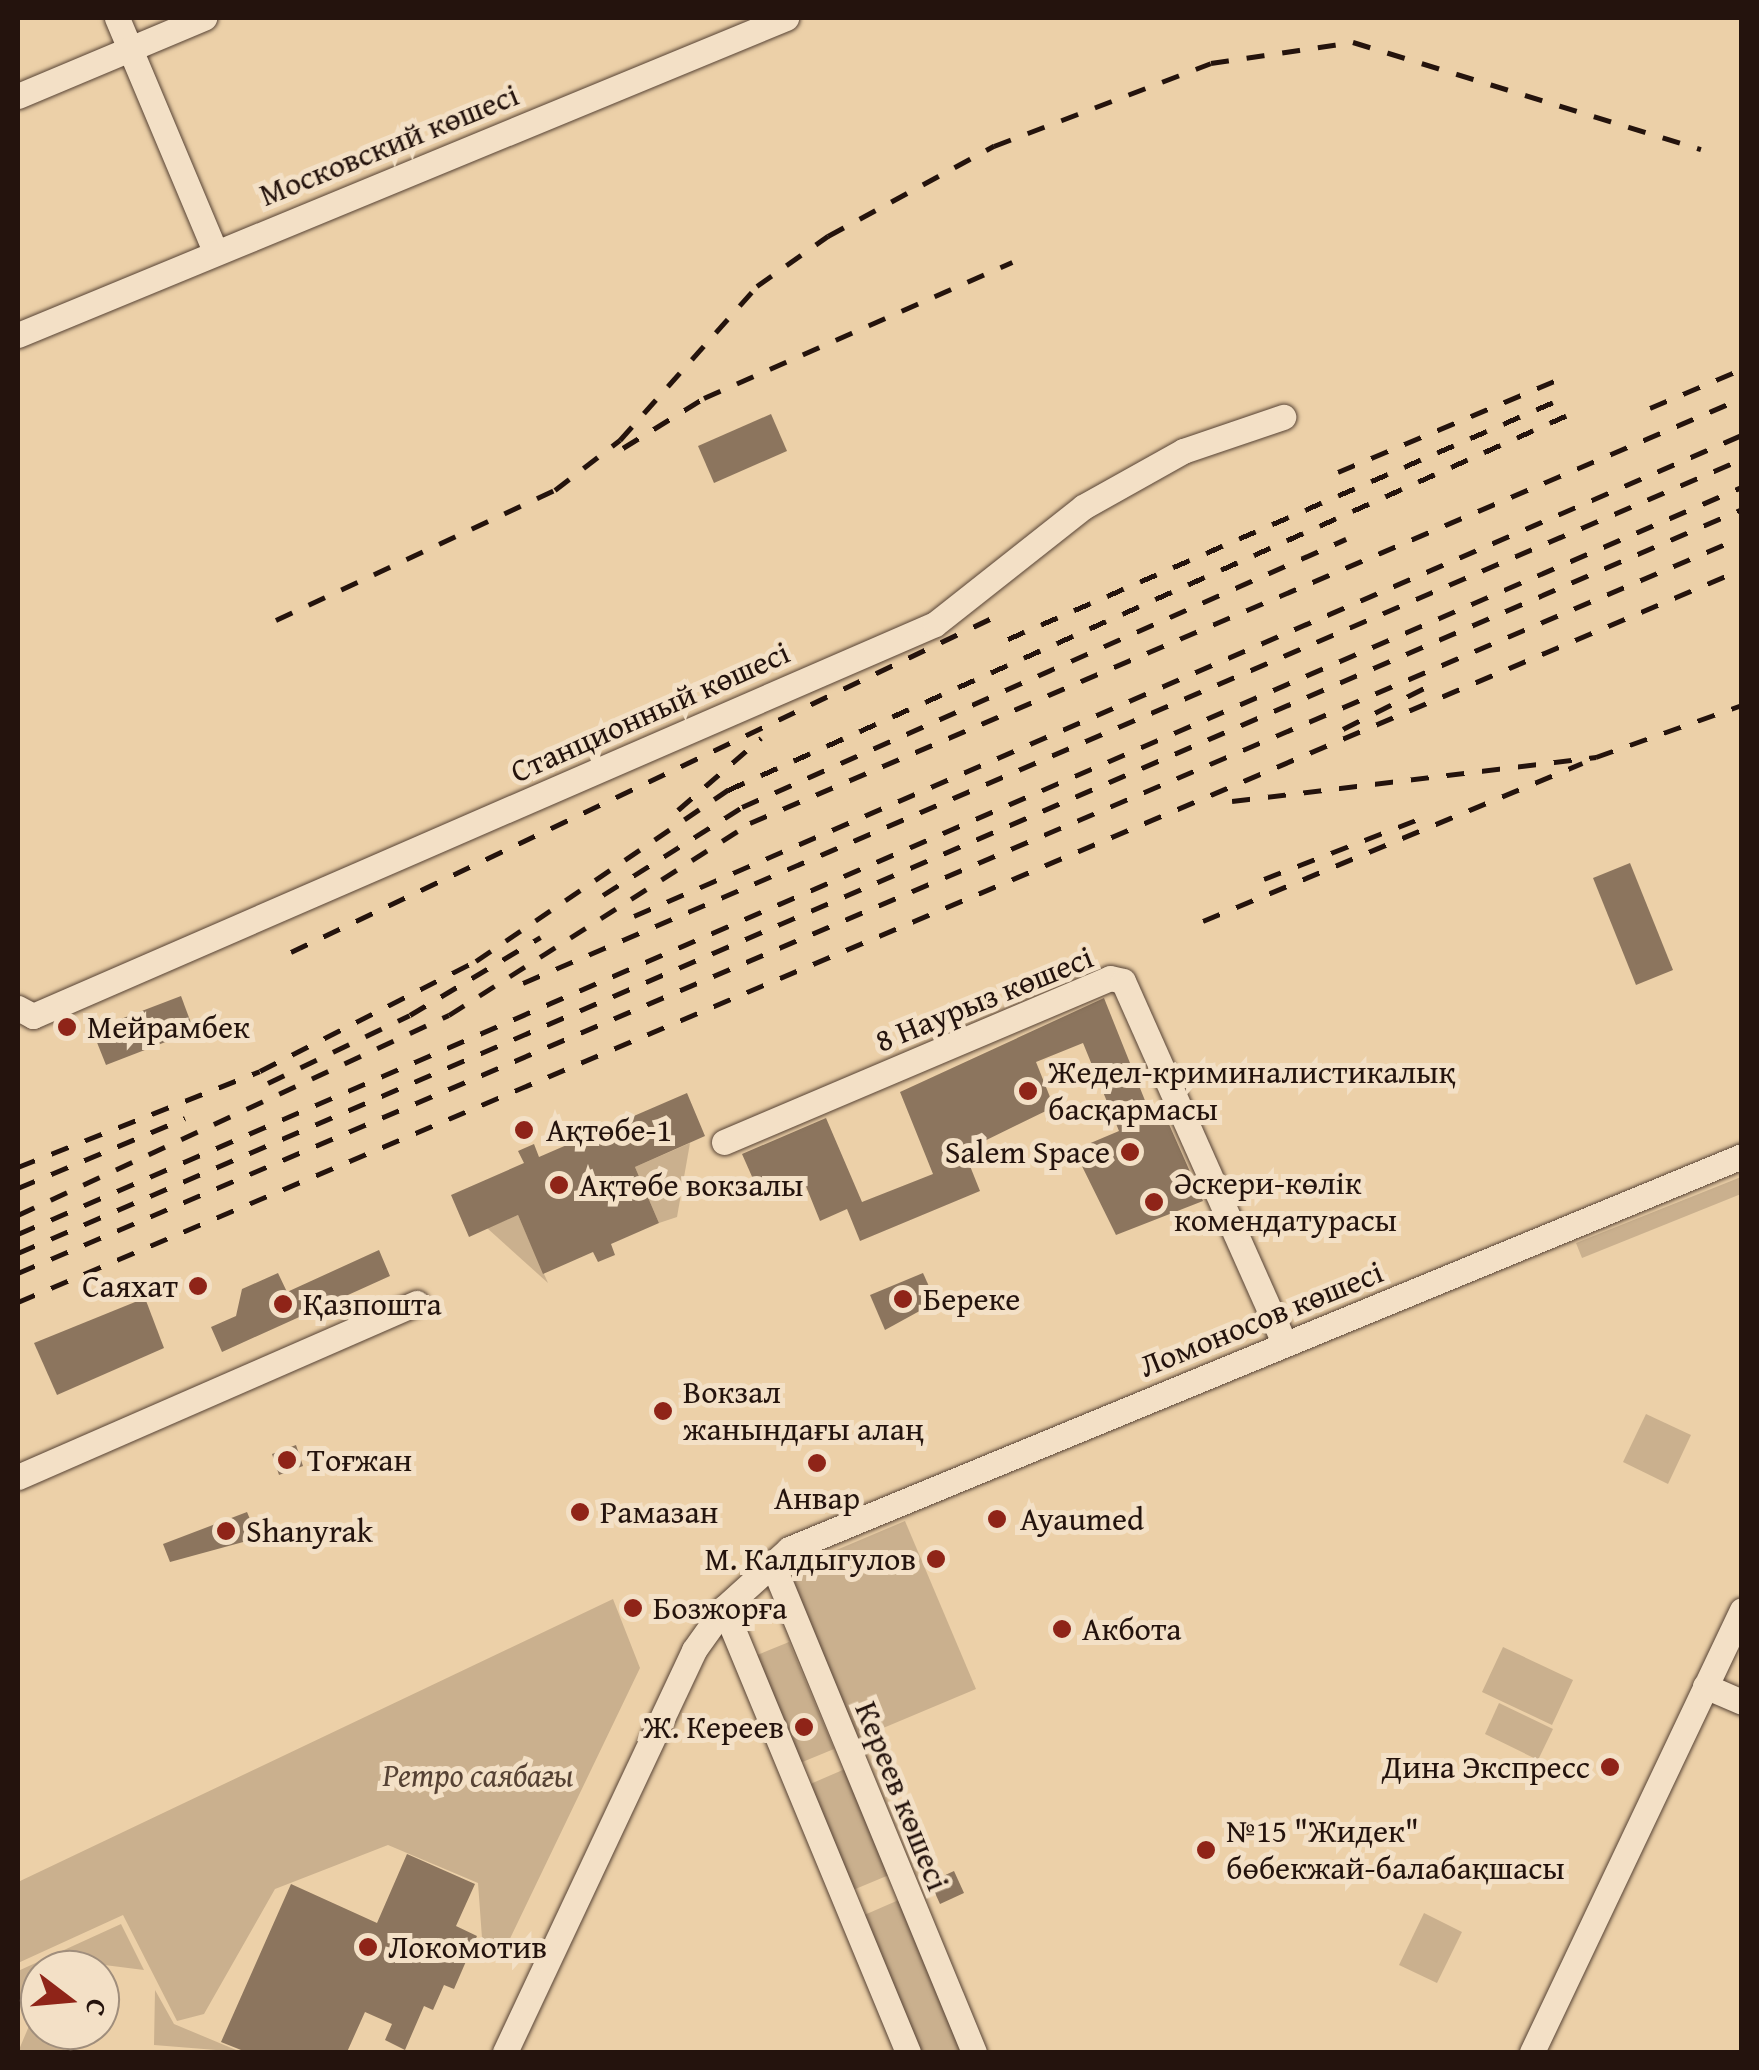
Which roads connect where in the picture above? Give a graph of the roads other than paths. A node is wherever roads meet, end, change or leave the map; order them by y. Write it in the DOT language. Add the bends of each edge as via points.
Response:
graph roads {
  1 [pos="116,18"];
  2 [pos="204,18"];
  3 [pos="786,18"];
  4 [pos="746,25"];
  5 [pos="130,48"];
  6 [pos="18,96"];
  7 [pos="214,252"];
  8 [pos="18,335"];
  9 [pos="1284,417"];
  10 [pos="18,1008"];
  11 [pos="724,1142"];
  12 [pos="1742,1156"];
  13 [pos="417,1303"];
  14 [pos="1284,1344"];
  15 [pos="18,1477"];
  16 [pos="772,1562"];
  17 [pos="724,1608"];
  18 [pos="1742,1610"];
  19 [pos="1705,1686"];
  20 [pos="1742,1702"];
  21 [pos="505,2052"];
  22 [pos="908,2052"];
  23 [pos="974,2052"];
  24 [pos="1532,2052"];
  1 -- 5 [label="street"];
  2 -- 5 [label="street"];
  3 -- 4 [label="street, Московский көшесі"];
  4 -- 7 [label="street, Московский көшесі"];
  5 -- 6 [label="street"];
  5 -- 7 [label="street"];
  7 -- 8 [label="street, Московский көшесі"];
  9 -- 10 [label="street, Станционный көшесі" via="1183,452 1083,506 935,624 32,1016"];
  11 -- 14 [label="street, 8 Наурыз көшесі" via="1123,981"];
  12 -- 14 [label="street, Ломоносов көшесі"];
  13 -- 15 [label="street"];
  14 -- 16 [label="street, Ломоносов көшесі" via="806,1542"];
  16 -- 17 [label="street, Ломоносов көшесі"];
  16 -- 23 [label="street, Кереев көшесі"];
  17 -- 21 [label="street, Ломоносов көшесі" via="678,1681"];
  17 -- 22 [label="street"];
  18 -- 19 [label="street"];
  19 -- 20 [label="street"];
  19 -- 24 [label="street"];
}
